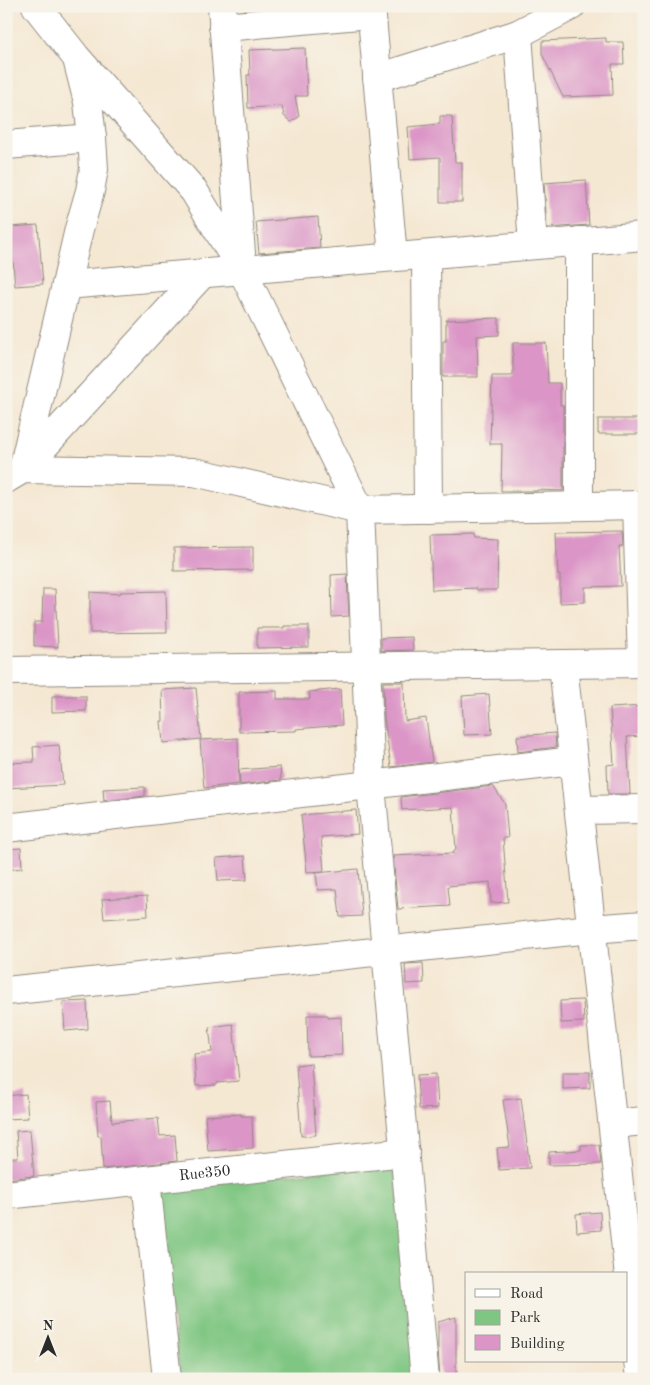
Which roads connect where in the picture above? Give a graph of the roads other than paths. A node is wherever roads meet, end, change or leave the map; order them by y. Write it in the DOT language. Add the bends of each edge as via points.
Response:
graph roads {
  1 [pos="36,6"];
  2 [pos="571,6"];
  3 [pos="371,10"];
  4 [pos="222,17"];
  5 [pos="518,34"];
  6 [pos="76,57"];
  7 [pos="377,78"];
  8 [pos="92,138"];
  9 [pos="6,145"];
  10 [pos="644,236"];
  11 [pos="578,242"];
  12 [pos="533,245"];
  13 [pos="426,254"];
  14 [pos="393,257"];
  15 [pos="242,270"];
  16 [pos="203,273"];
  17 [pos="66,285"];
  18 [pos="15,474"];
  19 [pos="641,505"];
  20 [pos="579,506"];
  21 [pos="428,509"];
  22 [pos="360,510"];
  23 [pos="643,663"];
  24 [pos="563,665"];
  25 [pos="366,666"];
  26 [pos="6,671"];
  27 [pos="573,761"];
  28 [pos="372,785"];
  29 [pos="644,809"];
  30 [pos="578,810"];
  31 [pos="6,828"];
  32 [pos="644,925"];
  33 [pos="591,928"];
  34 [pos="386,950"];
  35 [pos="6,991"];
  36 [pos="644,1121"];
  37 [pos="613,1124"];
  38 [pos="405,1152"];
  39 [pos="146,1180"];
  40 [pos="6,1195"];
  41 [pos="636,1272"];
  42 [pos="167,1379"];
  43 [pos="425,1379"];
  44 [pos="640,1379"];
  1 -- 6 [label="street"];
  2 -- 5 [label="street"];
  3 -- 4 [label="street"];
  3 -- 7 [label="street"];
  4 -- 15 [label="street"];
  5 -- 7 [label="street"];
  5 -- 12 [label="street"];
  6 -- 8 [label="street" via="88,102"];
  6 -- 15 [label="street" via="194,192"];
  7 -- 14 [label="street"];
  8 -- 9 [label="street"];
  8 -- 17 [label="street" via="94,169 90,192"];
  10 -- 11 [label="street"];
  11 -- 12 [label="street"];
  11 -- 20 [label="street"];
  12 -- 13 [label="street"];
  13 -- 14 [label="street"];
  13 -- 21 [label="street"];
  14 -- 15 [label="street"];
  15 -- 16 [label="street"];
  15 -- 22 [label="street"];
  16 -- 17 [label="street"];
  16 -- 18 [label="street"];
  17 -- 18 [label="street"];
  18 -- 22 [label="street" via="194,472"];
  19 -- 20 [label="street"];
  19 -- 23 [label="street"];
  20 -- 21 [label="street"];
  21 -- 22 [label="street"];
  22 -- 25 [label="street"];
  23 -- 24 [label="street"];
  24 -- 25 [label="street"];
  24 -- 27 [label="street"];
  25 -- 26 [label="street"];
  25 -- 28 [label="street"];
  27 -- 28 [label="street"];
  27 -- 30 [label="street"];
  28 -- 31 [label="street"];
  28 -- 34 [label="street"];
  29 -- 30 [label="street"];
  30 -- 33 [label="street"];
  32 -- 33 [label="street"];
  33 -- 34 [label="street"];
  33 -- 37 [label="street"];
  34 -- 35 [label="street"];
  34 -- 38 [label="street"];
  36 -- 37 [label="street"];
  37 -- 41 [label="street"];
  38 -- 39 [label="street, Rue350"];
  38 -- 43 [label="street"];
  39 -- 40 [label="street, Rue350"];
  39 -- 42 [label="street"];
  41 -- 44 [label="street"];
}
